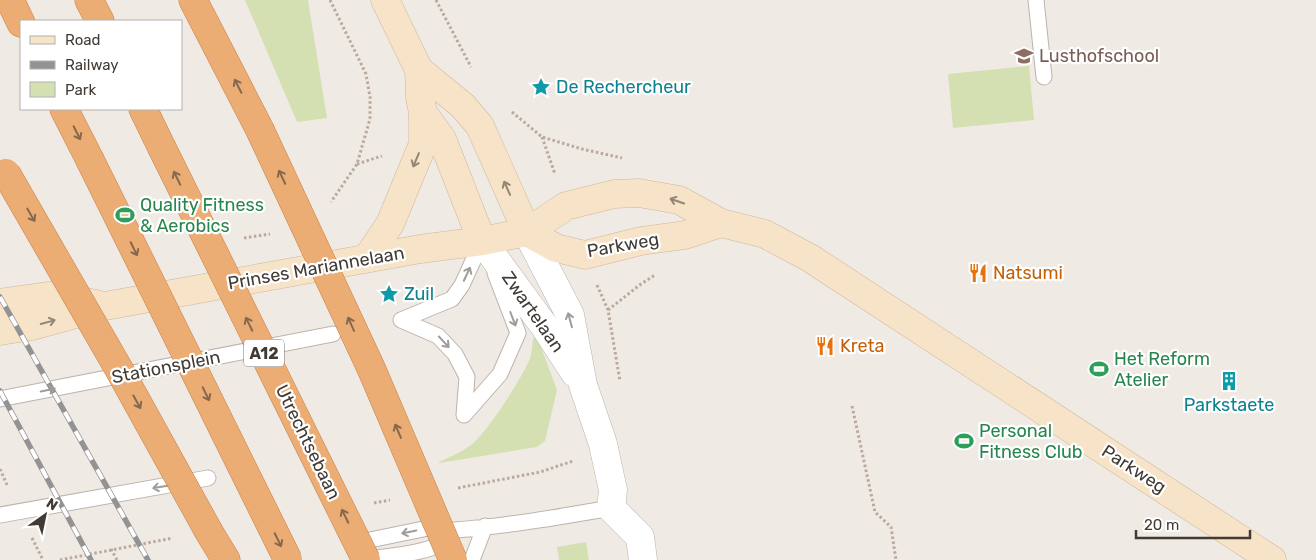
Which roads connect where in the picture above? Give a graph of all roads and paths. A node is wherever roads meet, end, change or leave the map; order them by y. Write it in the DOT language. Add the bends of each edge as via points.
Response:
graph roads {
  1 [pos="10,0"];
  2 [pos="89,0"];
  3 [pos="193,0"];
  4 [pos="330,0"];
  5 [pos="385,0"];
  6 [pos="436,0"];
  7 [pos="1036,0"];
  8 [pos="99,20"];
  9 [pos="20,21"];
  10 [pos="419,70"];
  11 [pos="474,71"];
  12 [pos="1044,77"];
  13 [pos="65,110"];
  14 [pos="143,110"];
  15 [pos="510,110"];
  16 [pos="423,113"];
  17 [pos="542,137"];
  18 [pos="358,164"];
  19 [pos="3,167"];
  20 [pos="721,223"];
  21 [pos="527,232"];
  22 [pos="482,241"];
  23 [pos="367,258"];
  24 [pos="658,274"];
  25 [pos="0,303"];
  26 [pos="105,306"];
  27 [pos="608,310"];
  28 [pos="0,331"];
  29 [pos="333,334"];
  30 [pos="583,385"];
  31 [pos="0,399"];
  32 [pos="852,406"];
  33 [pos="208,478"];
  34 [pos="611,508"];
  35 [pos="0,515"];
  36 [pos="485,526"];
  37 [pos="452,530"];
  38 [pos="111,549"];
  39 [pos="367,553"];
  40 [pos="117,560"];
  41 [pos="226,560"];
  42 [pos="288,560"];
  43 [pos="453,560"];
  44 [pos="472,560"];
  45 [pos="643,560"];
  46 [pos="896,560"];
  47 [pos="1272,560"];
  1 -- 9 [label="highway"];
  2 -- 8 [label="highway"];
  43 -- 3 [label="highway, one-way, bridge" via="371,368 260,130"];
  4 -- 18 [label="path" via="366,74 370,97 370,119"];
  5 -- 10 [label="street"];
  6 -- 11 [label="path"];
  7 -- 12 [label="lane"];
  10 -- 16 [label="street"];
  21 -- 10 [label="street, one-way" via="480,126 463,106"];
  13 -- 42 [label="highway, one-way, bridge"];
  39 -- 14 [label="highway, Utrechtsebaan / A12, one-way, bridge"];
  15 -- 17 [label="path"];
  16 -- 22 [label="street" via="442,139"];
  16 -- 23 [label="street, one-way" via="423,144 390,224"];
  19 -- 41 [label="highway, one-way, bridge"];
  20 -- 21 [label="street, Parkweg" via="685,235 641,241 585,255 556,248"];
  20 -- 21 [label="street, Parkweg, one-way" via="678,200 639,193 614,194 566,206"];
  20 -- 47 [label="street, Parkweg" via="765,234 810,258"];
  21 -- 22 [label="street, Prinses Mariannelaan"];
  30 -- 21 [label="street, Zwartelaan, one-way" via="570,315"];
  22 -- 22 [label="lane, one-way" via="518,333 500,374 464,414 468,377 455,354 438,336 401,320 452,299"];
  22 -- 23 [label="street, Prinses Mariannelaan"];
  22 -- 30 [label="street, Zwartelaan"];
  23 -- 26 [label="street, Prinses Mariannelaan"];
  24 -- 27 [label="path, Parkweg"];
  25 -- 26 [label="street, Prinses Mariannelaan" via="55,295"];
  28 -- 26 [label="street, Prinses Mariannelaan, one-way" via="32,326"];
  31 -- 29 [label="lane, Stationsplein, one-way"];
  30 -- 34 [label="street, Zwartelaan" via="604,444 613,490"];
  32 -- 46 [label="path" via="875,512 891,527"];
  33 -- 35 [label="lane, one-way"];
  34 -- 36 [label="lane"];
  34 -- 45 [label="street" via="640,537"];
  36 -- 37 [label="lane"];
  36 -- 44 [label="lane"];
  37 -- 39 [label="lane, one-way" via="433,527"];
  37 -- 39 [label="lane" via="441,546"];
  38 -- 40 [label="path"];
}
